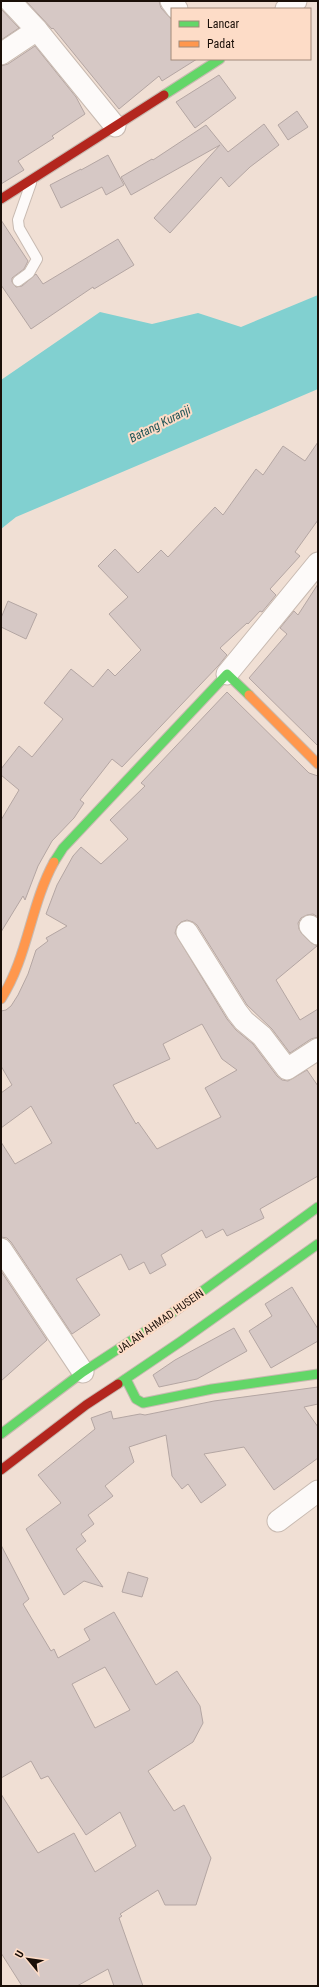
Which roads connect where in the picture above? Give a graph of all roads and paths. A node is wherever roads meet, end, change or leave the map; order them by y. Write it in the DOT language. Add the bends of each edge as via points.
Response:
graph roads {
  1 [pos="10,1"];
  2 [pos="296,1"];
  3 [pos="287,8"];
  4 [pos="37,30"];
  5 [pos="1,54"];
  6 [pos="217,60"];
  7 [pos="115,126"];
  8 [pos="32,179"];
  9 [pos="1,199"];
  10 [pos="18,281"];
  11 [pos="318,563"];
  12 [pos="227,674"];
  13 [pos="318,764"];
  14 [pos="187,932"];
  15 [pos="1,999"];
  16 [pos="318,1049"];
  17 [pos="318,1207"];
  18 [pos="318,1244"];
  19 [pos="1,1249"];
  20 [pos="84,1372"];
  21 [pos="318,1374"];
  22 [pos="126,1379"];
  23 [pos="1,1434"];
  24 [pos="1,1470"];
  25 [pos="318,1491"];
  26 [pos="278,1521"];
  1 -- 4 [label="street"];
  2 -- 3 [label="street"];
  4 -- 5 [label="street"];
  4 -- 7 [label="street"];
  6 -- 7 [label="street"];
  7 -- 8 [label="street"];
  8 -- 9 [label="street"];
  8 -- 10 [label="lane" via="18,220 19,228 37,259 29,273"];
  11 -- 12 [label="street"];
  12 -- 13 [label="street"];
  12 -- 15 [label="street" via="63,848 42,888 21,958"];
  14 -- 16 [label="street" via="244,1021 262,1036 287,1069"];
  17 -- 20 [label="street, JALAN AHMAD HUSEIN" via="164,1319"];
  18 -- 22 [label="street"];
  19 -- 20 [label="street"];
  20 -- 23 [label="street, JALAN AHMAD HUSEIN"];
  21 -- 22 [label="street" via="212,1389 143,1403 136,1399"];
  22 -- 24 [label="street" via="86,1405"];
  25 -- 26 [label="street"];
}
